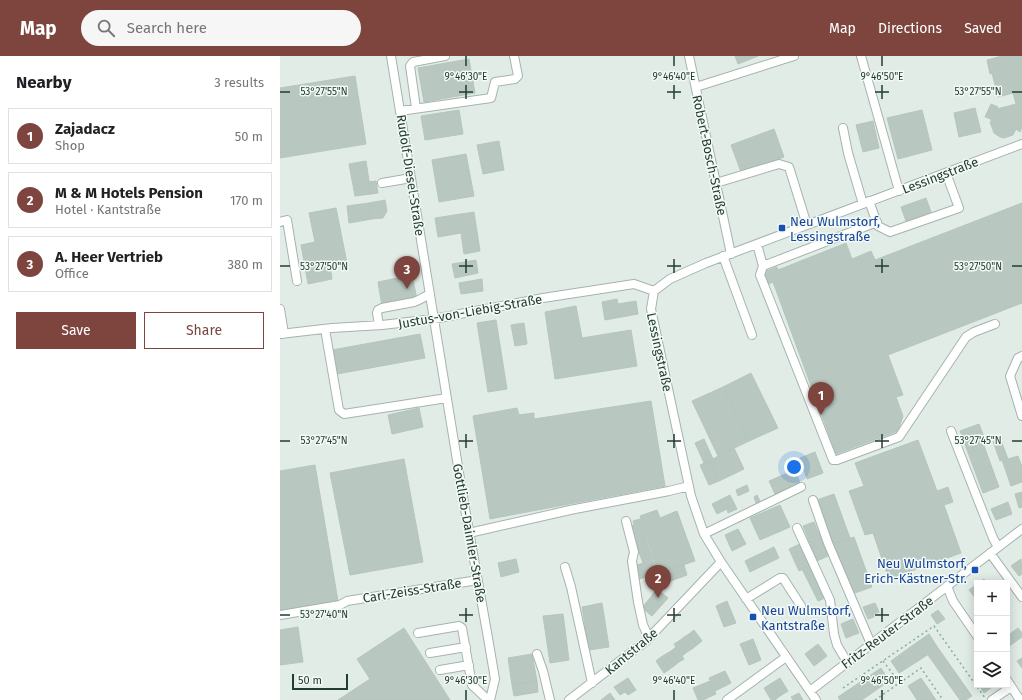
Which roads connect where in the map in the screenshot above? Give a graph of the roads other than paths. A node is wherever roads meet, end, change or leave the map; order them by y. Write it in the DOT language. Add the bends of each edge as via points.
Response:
graph roads {
  1 [pos="391,56"];
  2 [pos="446,56"];
  3 [pos="514,56"];
  4 [pos="689,56"];
  5 [pos="794,56"];
  6 [pos="861,56"];
  7 [pos="696,87"];
  8 [pos="416,108"];
  9 [pos="400,111"];
  10 [pos="843,128"];
  11 [pos="1022,144"];
  12 [pos="946,173"];
  13 [pos="411,178"];
  14 [pos="382,183"];
  15 [pos="716,183"];
  16 [pos="899,191"];
  17 [pos="866,203"];
  18 [pos="280,222"];
  19 [pos="877,222"];
  20 [pos="807,225"];
  21 [pos="757,244"];
  22 [pos="727,255"];
  23 [pos="763,266"];
  24 [pos="297,281"];
  25 [pos="654,291"];
  26 [pos="430,294"];
  27 [pos="280,309"];
  28 [pos="434,319"];
  29 [pos="995,324"];
  30 [pos="379,326"];
  31 [pos="325,329"];
  32 [pos="282,334"];
  33 [pos="752,335"];
  34 [pos="1022,356"];
  35 [pos="447,398"];
  36 [pos="1022,416"];
  37 [pos="951,431"];
  38 [pos="689,486"];
  39 [pos="801,487"];
  40 [pos="813,500"];
  41 [pos="626,521"];
  42 [pos="797,528"];
  43 [pos="1022,529"];
  44 [pos="469,533"];
  45 [pos="704,534"];
  46 [pos="998,547"];
  47 [pos="990,553"];
  48 [pos="721,562"];
  49 [pos="565,567"];
  50 [pos="478,580"];
  51 [pos="947,586"];
  52 [pos="1022,597"];
  53 [pos="746,599"];
  54 [pos="801,606"];
  55 [pos="280,615"];
  56 [pos="974,632"];
  57 [pos="418,633"];
  58 [pos="649,638"];
  59 [pos="871,644"];
  60 [pos="466,647"];
  61 [pos="430,653"];
  62 [pos="537,654"];
  63 [pos="786,657"];
  64 [pos="847,662"];
  65 [pos="469,665"];
  66 [pos="440,670"];
  67 [pos="592,683"];
  68 [pos="1010,685"];
  69 [pos="1004,688"];
  70 [pos="810,691"];
  71 [pos="489,700"];
  72 [pos="550,700"];
  73 [pos="569,700"];
  74 [pos="727,700"];
  75 [pos="816,700"];
  76 [pos="992,700"];
  77 [pos="1020,700"];
  1 -- 9 [label="street, Rudolf-Diesel-Straße"];
  2 -- 8 [label="street" via="413,62 410,66"];
  3 -- 8 [label="street" via="518,76 515,79 495,82 491,98"];
  4 -- 7 [label="street, Robert-Bosch-Straße"];
  5 -- 7 [label="street"];
  6 -- 16 [label="street"];
  7 -- 15 [label="street, Robert-Bosch-Straße"];
  8 -- 9 [label="street"];
  9 -- 13 [label="street, Rudolf-Diesel-Straße"];
  10 -- 17 [label="street" via="848,153"];
  11 -- 12 [label="street, Lessingstraße"];
  12 -- 16 [label="street, Lessingstraße"];
  12 -- 19 [label="street" via="959,208 890,232 878,226"];
  13 -- 14 [label="street"];
  13 -- 26 [label="street, Rudolf-Diesel-Straße"];
  15 -- 20 [label="street" via="779,164 789,167"];
  15 -- 22 [label="street, Robert-Bosch-Straße"];
  16 -- 17 [label="street, Lessingstraße"];
  17 -- 19 [label="street"];
  17 -- 20 [label="street, Lessingstraße"];
  18 -- 24 [label="street" via="287,220"];
  19 -- 23 [label="street"];
  20 -- 21 [label="street, Lessingstraße"];
  21 -- 22 [label="street, Lessingstraße"];
  21 -- 23 [label="street"];
  22 -- 25 [label="street, Lessingstraße" via="670,279"];
  22 -- 33 [label="street, Robert-Bosch-Straße"];
  23 -- 29 [label="street" via="760,275 833,460 899,437 966,337"];
  25 -- 28 [label="street, Justus-von-Liebig-Straße" via="634,284"];
  25 -- 38 [label="street, Lessingstraße" via="651,309"];
  26 -- 28 [label="street, Rudolf-Diesel-Straße"];
  26 -- 30 [label="street" via="419,301 378,310"];
  27 -- 32 [label="street"];
  28 -- 30 [label="street, Justus-von-Liebig-Straße"];
  28 -- 35 [label="street, Gottlieb-Daimler-Straße"];
  30 -- 31 [label="street, Justus-von-Liebig-Straße"];
  31 -- 32 [label="street, Justus-von-Liebig-Straße"];
  31 -- 35 [label="street" via="339,410 344,414"];
  34 -- 36 [label="street" via="1018,358 1010,376"];
  35 -- 44 [label="street, Gottlieb-Daimler-Straße"];
  37 -- 46 [label="street"];
  38 -- 44 [label="street"];
  38 -- 45 [label="street, Lessingstraße"];
  39 -- 45 [label="street"];
  40 -- 59 [label="street"];
  41 -- 58 [label="street" via="634,552 632,561 638,602"];
  42 -- 64 [label="street" via="830,600 834,634"];
  43 -- 46 [label="street, Fritz-Reuter-Straße"];
  44 -- 50 [label="street, Gottlieb-Daimler-Straße"];
  45 -- 48 [label="street, Lessingstraße"];
  46 -- 47 [label="street, Fritz-Reuter-Straße"];
  47 -- 51 [label="street, Fritz-Reuter-Straße"];
  47 -- 52 [label="street"];
  48 -- 53 [label="street, Lessingstraße"];
  48 -- 58 [label="street, Kantstraße"];
  49 -- 67 [label="street"];
  50 -- 55 [label="street, Carl-Zeiss-Straße" via="347,601 340,605"];
  50 -- 71 [label="street, Gottlieb-Daimler-Straße" via="495,679"];
  51 -- 56 [label="street" via="953,601"];
  51 -- 59 [label="street, Fritz-Reuter-Straße"];
  53 -- 54 [label="street" via="783,578"];
  53 -- 63 [label="street, Lessingstraße"];
  57 -- 60 [label="street" via="459,626 463,630"];
  58 -- 67 [label="street, Kantstraße"];
  59 -- 64 [label="street, Fritz-Reuter-Straße"];
  60 -- 61 [label="street"];
  60 -- 65 [label="street"];
  62 -- 72 [label="street"];
  63 -- 70 [label="street, Lessingstraße"];
  63 -- 74 [label="street"];
  64 -- 70 [label="street, Fritz-Reuter-Straße"];
  65 -- 66 [label="street"];
  65 -- 71 [label="street" via="472,685"];
  67 -- 73 [label="street, Kantstraße"];
  68 -- 77 [label="street"];
  69 -- 76 [label="street"];
  70 -- 75 [label="street, Lessingstraße"];
}
